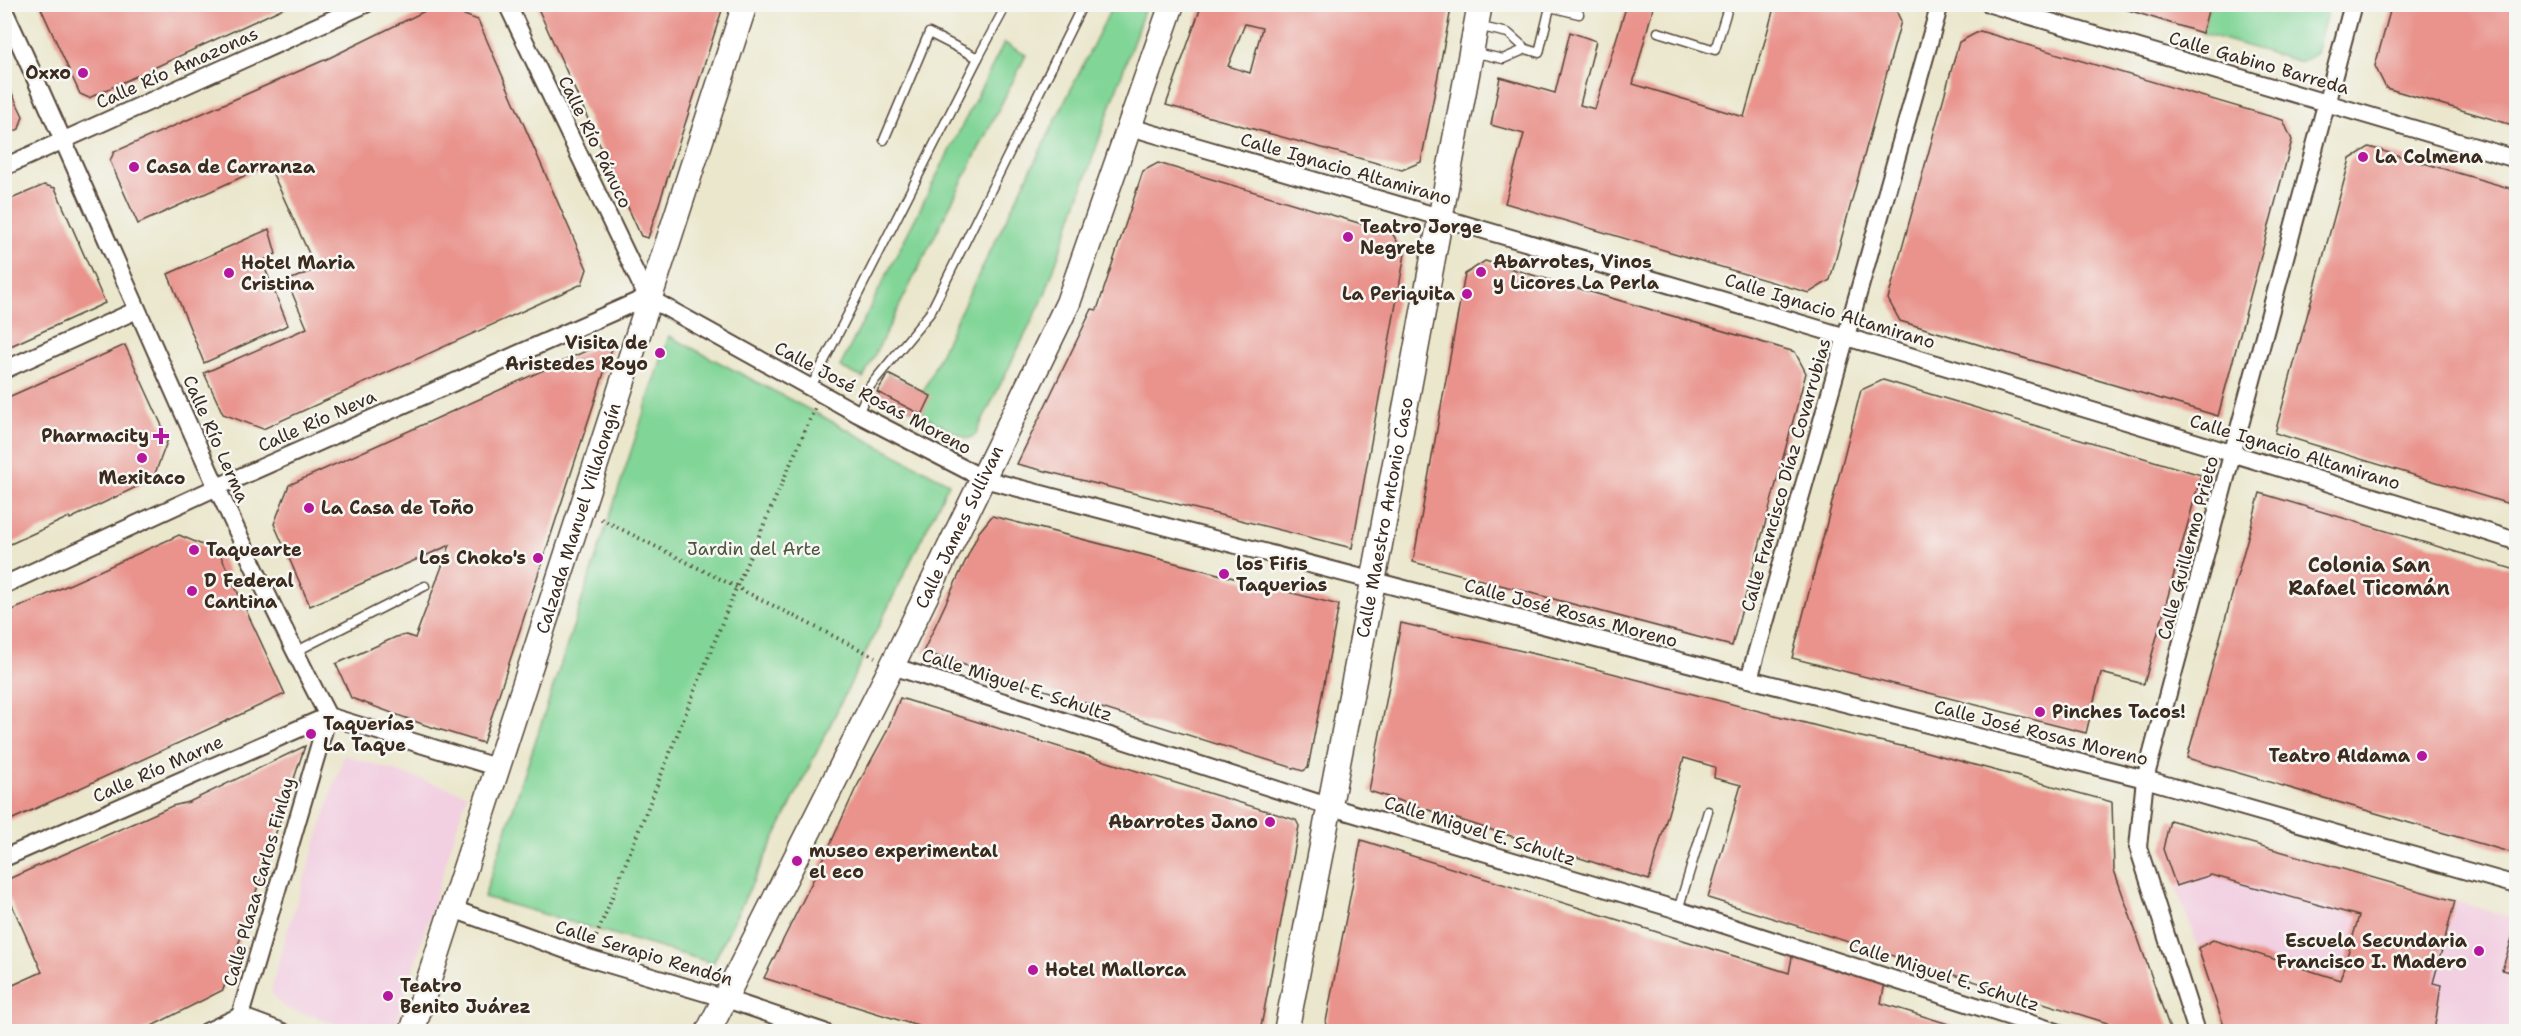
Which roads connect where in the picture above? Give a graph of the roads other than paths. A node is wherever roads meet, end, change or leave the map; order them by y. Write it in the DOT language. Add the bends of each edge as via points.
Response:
graph roads {
  1 [pos="366,4"];
  2 [pos="507,4"];
  3 [pos="745,4"];
  4 [pos="1007,4"];
  5 [pos="1083,4"];
  6 [pos="1172,4"];
  7 [pos="1729,4"];
  8 [pos="1940,4"];
  9 [pos="1990,4"];
  10 [pos="2353,4"];
  11 [pos="4,10"];
  12 [pos="1579,14"];
  13 [pos="1478,15"];
  14 [pos="1658,32"];
  15 [pos="1526,49"];
  16 [pos="1471,52"];
  17 [pos="978,58"];
  18 [pos="2326,103"];
  19 [pos="1130,127"];
  20 [pos="64,140"];
  21 [pos="884,140"];
  22 [pos="2517,159"];
  23 [pos="4,167"];
  24 [pos="1441,217"];
  25 [pos="647,297"];
  26 [pos="137,310"];
  27 [pos="1845,336"];
  28 [pos="4,370"];
  29 [pos="816,390"];
  30 [pos="858,414"];
  31 [pos="2234,453"];
  32 [pos="984,479"];
  33 [pos="216,488"];
  34 [pos="2517,541"];
  35 [pos="1373,582"];
  36 [pos="4,585"];
  37 [pos="425,586"];
  38 [pos="295,652"];
  39 [pos="892,666"];
  40 [pos="1749,679"];
  41 [pos="328,716"];
  42 [pos="500,768"];
  43 [pos="2145,779"];
  44 [pos="1328,806"];
  45 [pos="1708,811"];
  46 [pos="4,858"];
  47 [pos="2517,885"];
  48 [pos="453,909"];
  49 [pos="1678,910"];
  50 [pos="723,998"];
  51 [pos="240,1016"];
  52 [pos="206,1032"];
  53 [pos="283,1032"];
  54 [pos="412,1032"];
  55 [pos="708,1032"];
  56 [pos="824,1032"];
  57 [pos="1286,1032"];
  58 [pos="2057,1032"];
  59 [pos="2197,1032"];
  1 -- 20 [label="street, Calle Río Amazonas"];
  2 -- 25 [label="street, Calle Río Pánuco"];
  3 -- 25 [label="main road, Calzada Manuel Villalongín"];
  4 -- 17 [label="lane"];
  5 -- 30 [label="lane" via="930,313 870,386"];
  6 -- 19 [label="main road, Calle James Sullivan"];
  7 -- 14 [label="lane" via="1715,50"];
  8 -- 27 [label="street, Calle Francisco Díaz Covarrubias"];
  9 -- 18 [label="street, Calle Gabino Barreda"];
  10 -- 18 [label="street, Calle Guillermo Prieto"];
  11 -- 20 [label="street, Calle Río Lerma"];
  12 -- 15 [label="lane" via="1550,7 1539,53"];
  13 -- 15 [label="lane"];
  13 -- 16 [label="main road, Calle Maestro Antonio Caso"];
  15 -- 16 [label="lane" via="1503,59"];
  16 -- 24 [label="main road, Calle Maestro Antonio Caso"];
  17 -- 21 [label="lane" via="929,33"];
  17 -- 29 [label="lane"];
  18 -- 22 [label="street, Calle Gabino Barreda"];
  18 -- 31 [label="street, Calle Guillermo Prieto"];
  19 -- 24 [label="street, Calle Ignacio Altamirano"];
  19 -- 32 [label="main road, Calle James Sullivan" via="1068,303"];
  20 -- 23 [label="street, Calle Río Amazonas"];
  20 -- 26 [label="street, Calle Río Lerma"];
  24 -- 27 [label="street, Calle Ignacio Altamirano"];
  24 -- 35 [label="main road, Calle Maestro Antonio Caso"];
  25 -- 29 [label="street, Calle José Rosas Moreno"];
  25 -- 33 [label="street, Calle Río Neva"];
  25 -- 42 [label="main road, Calzada Manuel Villalongín"];
  26 -- 28 [label="street"];
  26 -- 33 [label="street, Calle Río Lerma"];
  27 -- 31 [label="street, Calle Ignacio Altamirano"];
  27 -- 40 [label="street, Calle Francisco Díaz Covarrubias"];
  29 -- 30 [label="street, Calle José Rosas Moreno"];
  30 -- 32 [label="street, Calle José Rosas Moreno"];
  31 -- 34 [label="street, Calle Ignacio Altamirano"];
  31 -- 43 [label="street, Calle Guillermo Prieto"];
  32 -- 35 [label="street, Calle José Rosas Moreno"];
  32 -- 39 [label="main road, Calle James Sullivan"];
  33 -- 36 [label="street, Calle Río Neva"];
  33 -- 38 [label="street, Calle Río Lerma"];
  35 -- 40 [label="street, Calle José Rosas Moreno"];
  35 -- 44 [label="main road, Calle Maestro Antonio Caso"];
  37 -- 38 [label="lane"];
  38 -- 41 [label="street, Calle Río Lerma"];
  39 -- 44 [label="street, Calle Miguel E. Schultz"];
  39 -- 50 [label="main road, Calle James Sullivan"];
  40 -- 43 [label="street, Calle José Rosas Moreno"];
  41 -- 42 [label="street"];
  41 -- 46 [label="street, Calle Río Marne"];
  41 -- 51 [label="street, Calle Plaza Carlos Finlay"];
  42 -- 48 [label="main road, Calzada Manuel Villalongín"];
  43 -- 47 [label="street, Calle José Rosas Moreno"];
  43 -- 59 [label="street, Calle Guillermo Prieto" via="2138,847"];
  44 -- 49 [label="street, Calle Miguel E. Schultz"];
  44 -- 57 [label="main road, Calle Maestro Antonio Caso"];
  45 -- 49 [label="lane"];
  48 -- 50 [label="street, Calle Serapio Rendón" via="588,958"];
  48 -- 54 [label="main road, Calzada Manuel Villalongín"];
  49 -- 58 [label="street, Calle Miguel E. Schultz"];
  50 -- 55 [label="main road, Calle James Sullivan"];
  50 -- 56 [label="street, Calle Serapio Rendón"];
  51 -- 52 [label="street"];
  51 -- 53 [label="street, Calle Plaza Carlos Finlay"];
}
